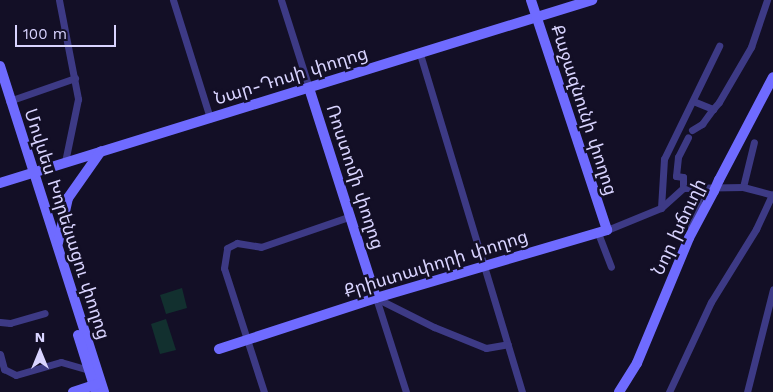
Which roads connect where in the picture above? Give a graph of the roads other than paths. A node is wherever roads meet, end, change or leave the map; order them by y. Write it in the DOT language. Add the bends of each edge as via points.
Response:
graph roads {
  1 [pos="58,0"];
  2 [pos="172,0"];
  3 [pos="281,0"];
  4 [pos="531,0"];
  5 [pos="592,0"];
  6 [pos="767,0"];
  7 [pos="536,17"];
  8 [pos="719,46"];
  9 [pos="420,54"];
  10 [pos="0,66"];
  11 [pos="0,73"];
  12 [pos="773,77"];
  13 [pos="75,78"];
  14 [pos="309,88"];
  15 [pos="10,101"];
  16 [pos="693,101"];
  17 [pos="713,108"];
  18 [pos="210,118"];
  19 [pos="754,142"];
  20 [pos="102,151"];
  21 [pos="65,162"];
  22 [pos="30,173"];
  23 [pos="0,183"];
  24 [pos="702,186"];
  25 [pos="743,187"];
  26 [pos="683,188"];
  27 [pos="773,195"];
  28 [pos="661,208"];
  29 [pos="351,216"];
  30 [pos="602,231"];
  31 [pos="690,238"];
  32 [pos="57,246"];
  33 [pos="484,267"];
  34 [pos="611,267"];
  35 [pos="773,290"];
  36 [pos="376,298"];
  37 [pos="45,313"];
  38 [pos="0,322"];
  39 [pos="246,340"];
  40 [pos="508,344"];
  41 [pos="219,349"];
  42 [pos="0,354"];
  43 [pos="89,370"];
  44 [pos="98,388"];
  45 [pos="72,392"];
  46 [pos="264,392"];
  47 [pos="406,392"];
  48 [pos="522,392"];
  49 [pos="619,392"];
  50 [pos="669,392"];
  51 [pos="747,392"];
  1 -- 13 [label="street"];
  2 -- 18 [label="street"];
  3 -- 14 [label="street, Ռոստոմի փողոց"];
  4 -- 7 [label="main road, Քաջազնունի փողոց"];
  5 -- 7 [label="main road, Նար-Դոսի փողոց"];
  6 -- 17 [label="street" via="751,47"];
  7 -- 9 [label="main road, Նար-Դոսի փողոց"];
  7 -- 30 [label="main road, Քաջազնունի փողոց"];
  8 -- 16 [label="street"];
  9 -- 14 [label="main road, Նար-Դոսի փողոց"];
  9 -- 33 [label="street"];
  10 -- 15 [label="main road, Մովսես Խորենացու փողոց"];
  11 -- 15 [label="main road, Մովսես Խորենացու փողոց"];
  12 -- 31 [label="main road, Նոր խճուղի, bridge"];
  13 -- 15 [label="street"];
  13 -- 21 [label="street" via="78,104"];
  14 -- 18 [label="main road, Նար-Դոսի փողոց"];
  14 -- 29 [label="main road, Ռոստոմի փողոց"];
  15 -- 22 [label="main road, Մովսես Խորենացու փողոց"];
  16 -- 17 [label="street"];
  16 -- 28 [label="street" via="664,159"];
  17 -- 26 [label="street" via="702,124 690,133 678,157 676,176 683,177"];
  18 -- 20 [label="main road, Նար-Դոսի փողոց"];
  19 -- 25 [label="street"];
  20 -- 21 [label="main road, Նար-Դոսի փողոց"];
  20 -- 32 [label="main road" via="68,198"];
  21 -- 22 [label="main road, Նար-Դոսի փողոց"];
  22 -- 23 [label="main road, Նար-Դոսի փողոց"];
  22 -- 32 [label="main road, Մովսես Խորենացու փողոց"];
  22 -- 43 [label="main road, Մովսես Խորենացու փողոց"];
  24 -- 25 [label="street"];
  24 -- 26 [label="street"];
  24 -- 31 [label="street"];
  25 -- 27 [label="street"];
  26 -- 28 [label="street, Քրիստափորի փողոց"];
  27 -- 50 [label="street" via="711,302"];
  28 -- 30 [label="street, Քրիստափորի փողոց"];
  29 -- 36 [label="main road, Ռոստոմի փողոց"];
  29 -- 39 [label="street" via="261,247 245,243 232,245 225,253 224,268"];
  30 -- 33 [label="main road, Քրիստափորի փողոց"];
  30 -- 34 [label="street"];
  31 -- 49 [label="main road, Նոր խճուղի" via="637,363"];
  32 -- 44 [label="main road, Մովսես Խորենացու փողոց"];
  33 -- 36 [label="main road, Քրիստափորի փողոց"];
  33 -- 40 [label="street"];
  35 -- 51 [label="street"];
  36 -- 39 [label="main road, Քրիստափորի փողոց"];
  36 -- 40 [label="street" via="486,348"];
  36 -- 47 [label="street, Ռոստոմի փողոց"];
  37 -- 38 [label="street" via="10,324"];
  39 -- 41 [label="main road, Քրիստափորի փողոց"];
  39 -- 46 [label="street"];
  40 -- 48 [label="street"];
  42 -- 43 [label="street" via="4,369 16,375 61,362"];
  43 -- 44 [label="main road, Մովսես Խորենացու փողոց"];
  44 -- 45 [label="main road"];
}
